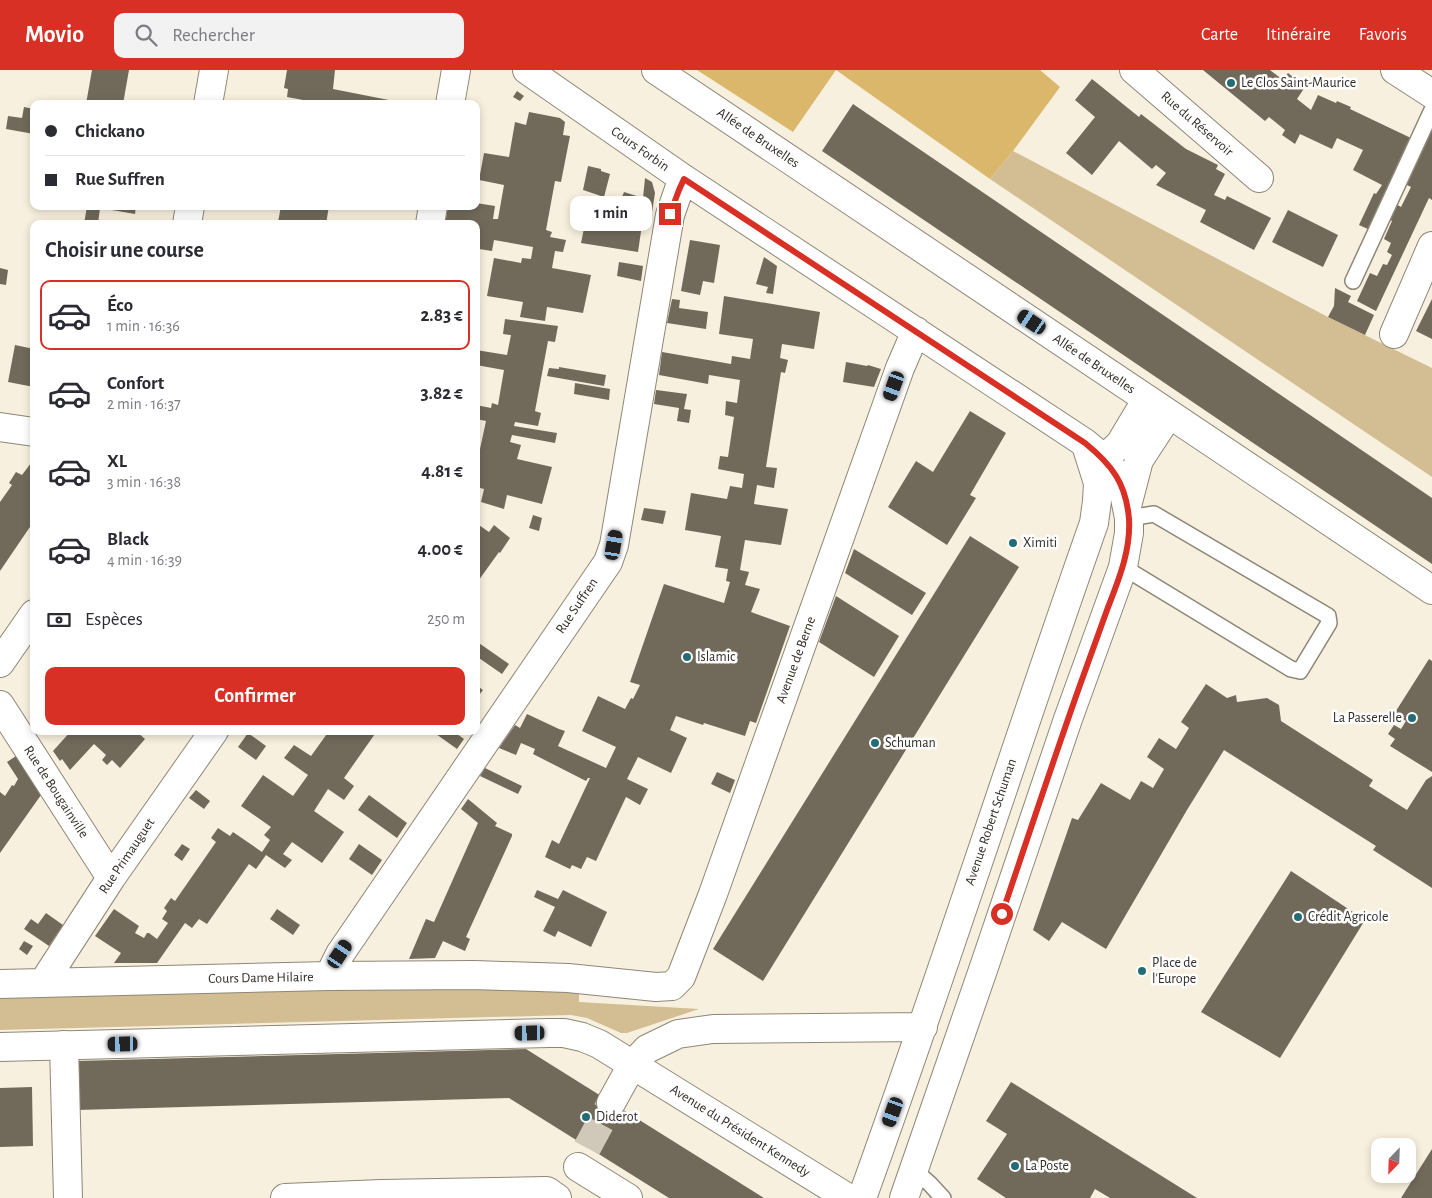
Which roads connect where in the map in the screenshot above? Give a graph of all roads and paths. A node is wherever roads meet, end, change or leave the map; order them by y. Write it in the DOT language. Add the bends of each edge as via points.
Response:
graph roads {
  1 [pos="214,70"];
  2 [pos="456,70"];
  3 [pos="527,70"];
  4 [pos="656,70"];
  5 [pos="1134,70"];
  6 [pos="1394,70"];
  7 [pos="1432,94"];
  8 [pos="209,100"];
  9 [pos="451,100"];
  10 [pos="1432,110"];
  11 [pos="1259,178"];
  12 [pos="684,179"];
  13 [pos="1432,246"];
  14 [pos="1353,281"];
  15 [pos="916,331"];
  16 [pos="1394,334"];
  17 [pos="1158,406"];
  18 [pos="0,427"];
  19 [pos="30,431"];
  20 [pos="1095,451"];
  21 [pos="1128,512"];
  22 [pos="1123,567"];
  23 [pos="1432,590"];
  24 [pos="30,620"];
  25 [pos="0,663"];
  26 [pos="0,705"];
  27 [pos="211,735"];
  28 [pos="111,878"];
  29 [pos="329,976"];
  30 [pos="44,983"];
  31 [pos="0,984"];
  32 [pos="672,986"];
  33 [pos="923,1027"];
  34 [pos="64,1045"];
  35 [pos="0,1048"];
  36 [pos="632,1065"];
  37 [pos="611,1103"];
  38 [pos="913,1169"];
  39 [pos="380,1196"];
  40 [pos="68,1198"];
  41 [pos="285,1198"];
  42 [pos="557,1198"];
  43 [pos="563,1198"];
  44 [pos="628,1198"];
  45 [pos="848,1198"];
  46 [pos="862,1198"];
  47 [pos="904,1198"];
  48 [pos="943,1198"];
  1 -- 8 [label="street"];
  2 -- 9 [label="street"];
  3 -- 12 [label="street, Cours Forbin"];
  4 -- 17 [label="street, Allée de Bruxelles"];
  5 -- 11 [label="street, Rue du Réservoir"];
  6 -- 7 [label="street"];
  10 -- 14 [label="lane"];
  12 -- 15 [label="street, Cours Forbin"];
  12 -- 29 [label="street, Rue Suffren" via="670,214 614,545 608,562 340,954"];
  13 -- 16 [label="street"];
  15 -- 20 [label="street, Cours Forbin"];
  15 -- 32 [label="street, Avenue de Berne" via="713,894 681,977"];
  17 -- 20 [label="street" via="1120,444"];
  17 -- 21 [label="street" via="1139,460"];
  17 -- 23 [label="street, Allée de Bruxelles"];
  18 -- 19 [label="street"];
  20 -- 21 [label="street" via="1116,474"];
  20 -- 33 [label="street, Avenue Robert Schuman" via="1098,483 1094,523"];
  21 -- 22 [label="street" via="1129,533"];
  21 -- 22 [label="lane" via="1154,514 1328,616 1330,622 1300,670 1291,669"];
  22 -- 38 [label="street"];
  24 -- 25 [label="street"];
  26 -- 28 [label="street, Rue de Bougainville"];
  27 -- 28 [label="street, Rue Primauguet"];
  28 -- 30 [label="street, Rue Primauguet"];
  29 -- 30 [label="street, Cours Dame Hilaire"];
  29 -- 32 [label="street, Cours Dame Hilaire" via="474,975"];
  30 -- 31 [label="street, Cours Dame Hilaire"];
  33 -- 36 [label="street" via="705,1030 678,1034 656,1044"];
  33 -- 46 [label="street, Avenue Robert Schuman"];
  34 -- 35 [label="street"];
  34 -- 36 [label="street" via="564,1033 599,1044"];
  34 -- 40 [label="street"];
  36 -- 37 [label="street"];
  36 -- 45 [label="street, Avenue du Président Kennedy"];
  38 -- 47 [label="street"];
  38 -- 48 [label="lane"];
  39 -- 41 [label="street"];
  39 -- 42 [label="street" via="547,1191"];
  43 -- 44 [label="street" via="582,1157"];
}
